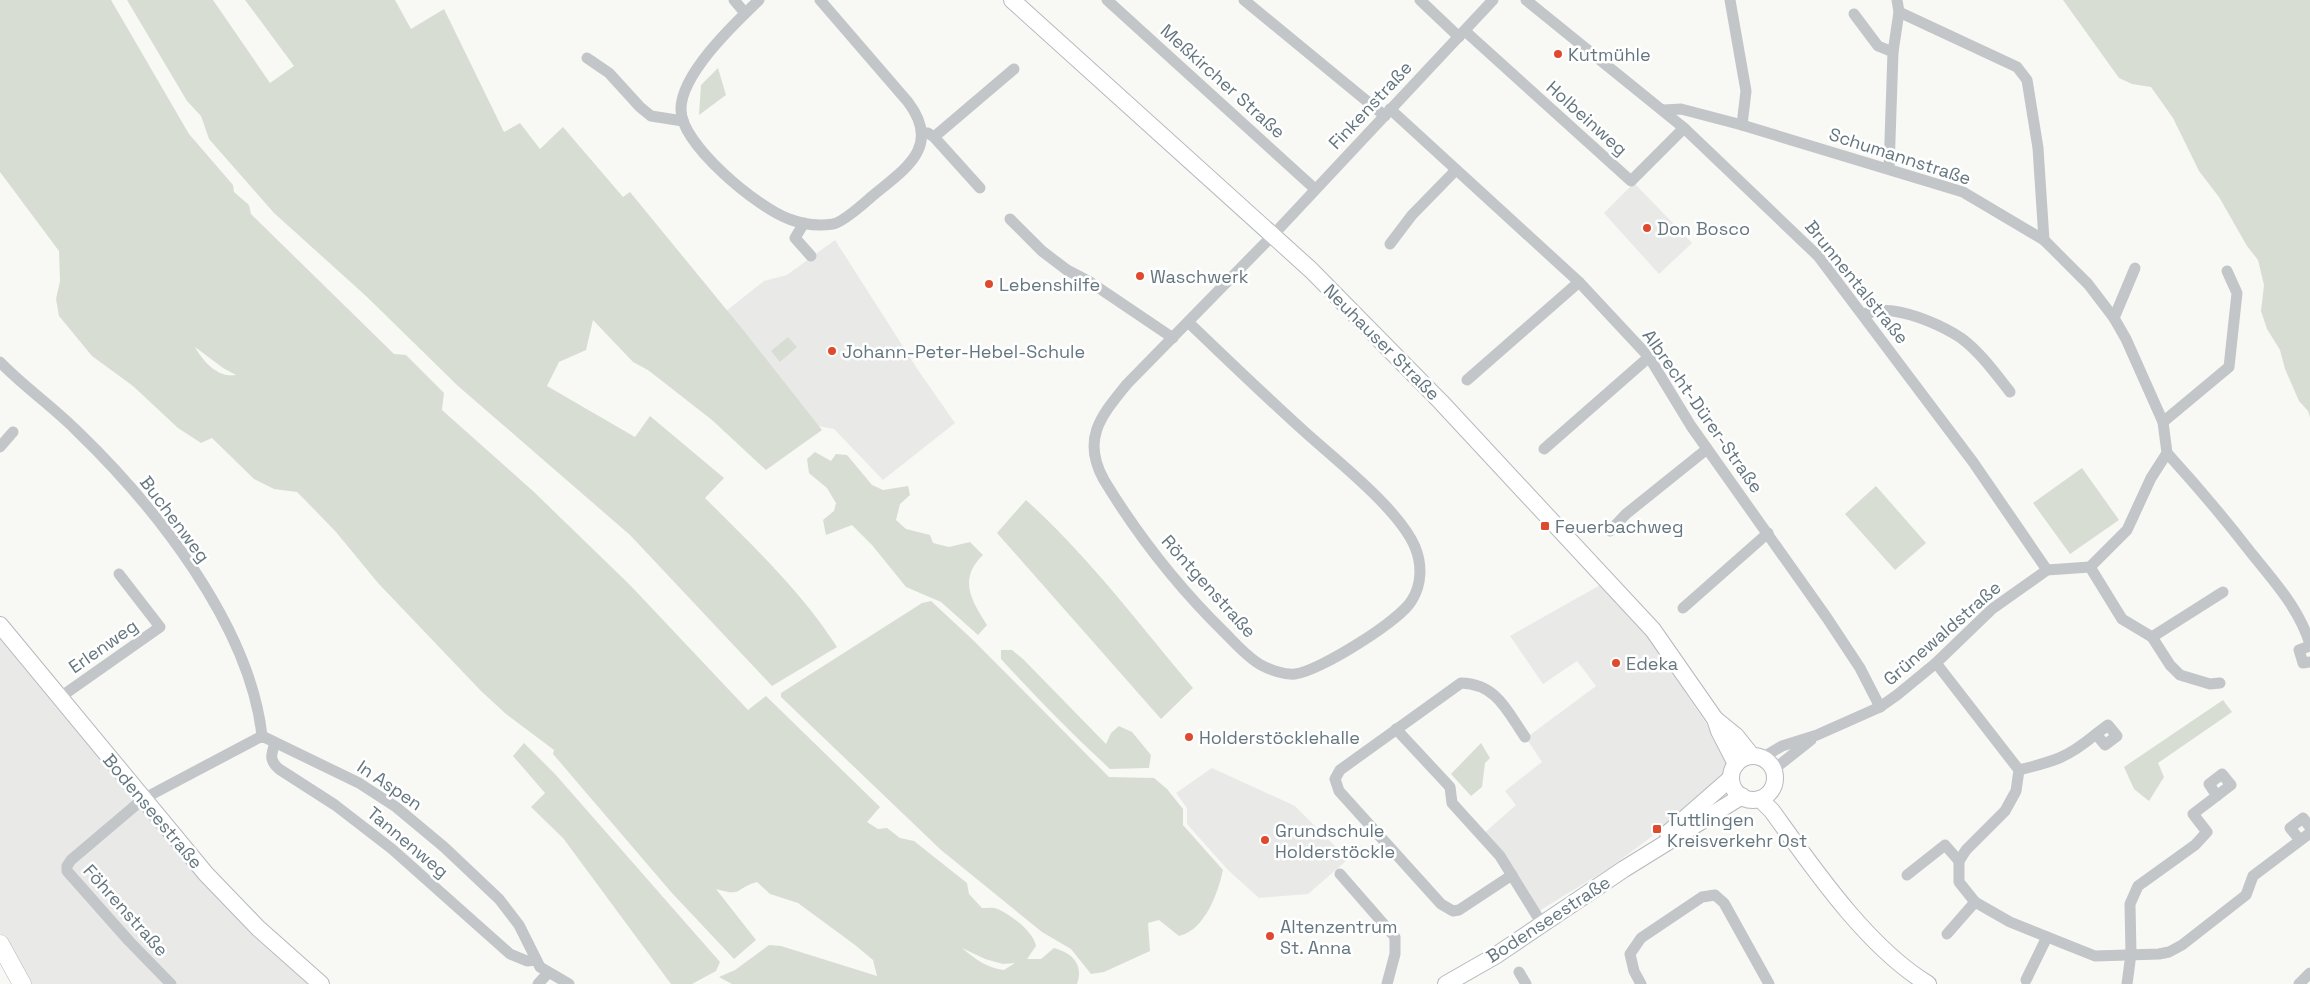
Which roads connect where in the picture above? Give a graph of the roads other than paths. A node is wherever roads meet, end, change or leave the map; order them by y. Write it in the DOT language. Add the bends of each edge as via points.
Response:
graph roads {
  1 [pos="734,0"];
  2 [pos="759,0"];
  3 [pos="820,0"];
  4 [pos="1012,0"];
  5 [pos="1107,0"];
  6 [pos="1244,0"];
  7 [pos="1420,0"];
  8 [pos="1493,0"];
  9 [pos="1526,0"];
  10 [pos="1730,0"];
  11 [pos="1898,6"];
  12 [pos="745,13"];
  13 [pos="1854,14"];
  14 [pos="1462,34"];
  15 [pos="1893,52"];
  16 [pos="587,58"];
  17 [pos="1014,69"];
  18 [pos="1664,110"];
  19 [pos="1387,112"];
  20 [pos="683,121"];
  21 [pos="1742,125"];
  22 [pos="1684,128"];
  23 [pos="922,130"];
  24 [pos="934,137"];
  25 [pos="1889,169"];
  26 [pos="1456,170"];
  27 [pos="980,188"];
  28 [pos="1315,189"];
  29 [pos="774,212"];
  30 [pos="1010,219"];
  31 [pos="804,223"];
  32 [pos="1273,235"];
  33 [pos="795,238"];
  34 [pos="2044,240"];
  35 [pos="1390,244"];
  36 [pos="811,256"];
  37 [pos="2135,268"];
  38 [pos="2228,271"];
  39 [pos="1579,282"];
  40 [pos="1863,314"];
  41 [pos="2114,318"];
  42 [pos="1188,322"];
  43 [pos="1173,338"];
  44 [pos="1649,357"];
  45 [pos="0,362"];
  46 [pos="1467,380"];
  47 [pos="2010,392"];
  48 [pos="2163,422"];
  49 [pos="13,432"];
  50 [pos="0,447"];
  51 [pos="1544,449"];
  52 [pos="1708,449"];
  53 [pos="2168,453"];
  54 [pos="1610,531"];
  55 [pos="1768,534"];
  56 [pos="2090,567"];
  57 [pos="2047,570"];
  58 [pos="118,574"];
  59 [pos="2223,592"];
  60 [pos="1683,608"];
  61 [pos="0,625"];
  62 [pos="2152,637"];
  63 [pos="2310,645"];
  64 [pos="2310,662"];
  65 [pos="1936,663"];
  66 [pos="2220,683"];
  67 [pos="59,698"];
  68 [pos="1880,707"];
  69 [pos="1717,725"];
  70 [pos="1396,729"];
  71 [pos="2096,734"];
  72 [pos="1817,735"];
  73 [pos="262,736"];
  74 [pos="1525,737"];
  75 [pos="275,743"];
  76 [pos="1757,757"];
  77 [pos="1773,770"];
  78 [pos="2019,770"];
  79 [pos="1734,771"];
  80 [pos="1773,787"];
  81 [pos="1742,796"];
  82 [pos="2217,796"];
  83 [pos="1760,798"];
  84 [pos="143,799"];
  85 [pos="2309,821"];
  86 [pos="2310,834"];
  87 [pos="2300,840"];
  88 [pos="1805,855"];
  89 [pos="1959,862"];
  90 [pos="1624,869"];
  91 [pos="1340,874"];
  92 [pos="1512,875"];
  93 [pos="1907,875"];
  94 [pos="1975,902"];
  95 [pos="1542,924"];
  96 [pos="1947,934"];
  97 [pos="2047,937"];
  98 [pos="0,944"];
  99 [pos="2131,954"];
  100 [pos="535,960"];
  101 [pos="548,972"];
  102 [pos="1519,972"];
  103 [pos="2310,973"];
  104 [pos="2026,980"];
  105 [pos="22,984"];
  106 [pos="172,984"];
  107 [pos="321,984"];
  108 [pos="538,984"];
  109 [pos="569,984"];
  110 [pos="1388,984"];
  111 [pos="1446,984"];
  112 [pos="1526,984"];
  113 [pos="1641,984"];
  114 [pos="1769,984"];
  115 [pos="1928,984"];
  116 [pos="2128,984"];
  117 [pos="2299,984"];
  1 -- 12 [label="street"];
  2 -- 12 [label="street"];
  3 -- 23 [label="street" via="908,102 918,115"];
  4 -- 32 [label="street, Neuhauser Straße"];
  5 -- 28 [label="street, Meßkircher Straße"];
  6 -- 19 [label="street, Albrecht-Dürer-Straße"];
  7 -- 14 [label="street"];
  8 -- 14 [label="street, Finkenstraße"];
  9 -- 18 [label="street, Brunnentalstraße"];
  10 -- 21 [label="street" via="1746,91"];
  11 -- 15 [label="street"];
  11 -- 34 [label="street" via="2017,67 2027,80 2038,148"];
  12 -- 20 [label="street" via="692,75 681,109"];
  13 -- 15 [label="street" via="1878,46"];
  14 -- 19 [label="street, Finkenstraße"];
  14 -- 22 [label="street, Holbeinweg" via="1631,181"];
  15 -- 25 [label="street"];
  16 -- 20 [label="street" via="609,73 651,116"];
  17 -- 24 [label="street"];
  18 -- 21 [label="street, Schumannstraße" via="1681,109"];
  18 -- 22 [label="street, Brunnentalstraße"];
  19 -- 26 [label="street, Albrecht-Dürer-Straße"];
  19 -- 28 [label="street, Finkenstraße"];
  20 -- 29 [label="street" via="711,161"];
  21 -- 25 [label="street, Schumannstraße"];
  22 -- 40 [label="street, Brunnentalstraße" via="1813,250"];
  23 -- 24 [label="street"];
  23 -- 31 [label="street" via="915,158 856,210 836,224"];
  24 -- 27 [label="street"];
  25 -- 34 [label="street, Schumannstraße" via="1963,192"];
  26 -- 35 [label="street" via="1412,215"];
  26 -- 39 [label="street, Albrecht-Dürer-Straße"];
  28 -- 32 [label="street, Finkenstraße"];
  29 -- 31 [label="street"];
  29 -- 33 [label="street"];
  30 -- 43 [label="street" via="1042,251 1067,270"];
  31 -- 33 [label="street"];
  32 -- 42 [label="street, Röntgenstraße"];
  32 -- 69 [label="street, Neuhauser Straße" via="1441,402 1652,630"];
  33 -- 36 [label="street"];
  34 -- 41 [label="street, Schumannstraße" via="2088,284"];
  37 -- 41 [label="street"];
  38 -- 48 [label="street" via="2237,293 2229,367"];
  39 -- 44 [label="street, Albrecht-Dürer-Straße"];
  39 -- 46 [label="street"];
  40 -- 47 [label="street" via="1893,311 1946,330 1961,338"];
  40 -- 57 [label="street, Brunnentalstraße" via="1974,462"];
  41 -- 48 [label="street, Schumannstraße"];
  42 -- 43 [label="street, Röntgenstraße"];
  42 -- 43 [label="street, Röntgenstraße" via="1374,495 1408,533 1414,545 1420,576 1408,606 1356,644 1310,670 1288,674 1262,665 1249,656 1163,565 1096,467 1094,443 1099,422 1127,384"];
  44 -- 51 [label="street"];
  44 -- 52 [label="street, Albrecht-Dürer-Straße"];
  45 -- 73 [label="street, Buchenweg" via="106,461 181,551 225,625 247,670"];
  48 -- 53 [label="street, Schumannstraße"];
  49 -- 50 [label="street"];
  52 -- 54 [label="street" via="1626,514"];
  52 -- 55 [label="street, Albrecht-Dürer-Straße"];
  53 -- 56 [label="street" via="2150,478 2126,530"];
  53 -- 63 [label="street" via="2289,600 2304,626"];
  55 -- 60 [label="street"];
  55 -- 68 [label="street, Albrecht-Dürer-Straße" via="1860,668"];
  56 -- 57 [label="street"];
  56 -- 62 [label="street" via="2122,620"];
  57 -- 65 [label="street, Grünewaldstraße" via="1992,609"];
  58 -- 67 [label="street, Erlenweg" via="160,627"];
  59 -- 62 [label="street"];
  61 -- 67 [label="street, Bodenseestraße"];
  62 -- 66 [label="street" via="2180,675 2210,684"];
  63 -- 64 [label="street" via="2298,650 2303,663"];
  65 -- 68 [label="street, Grünewaldstraße"];
  65 -- 78 [label="street"];
  67 -- 84 [label="street, Bodenseestraße"];
  68 -- 72 [label="street, Grünewaldstraße"];
  69 -- 76 [label="street, Neuhauser Straße" via="1736,736"];
  69 -- 79 [label="street, Neuhauser Straße"];
  70 -- 74 [label="street" via="1461,683 1476,684 1496,695"];
  70 -- 92 [label="street" via="1450,787 1452,803 1500,856"];
  70 -- 92 [label="street" via="1340,770 1335,779 1338,791 1448,909 1460,910"];
  71 -- 78 [label="street" via="2056,761"];
  72 -- 76 [label="street, Grünewaldstraße"];
  72 -- 77 [label="street, Grünewaldstraße"];
  73 -- 75 [label="street, In Aspen"];
  73 -- 84 [label="street"];
  75 -- 100 [label="street, In Aspen" via="359,783 396,807 439,842 499,899 519,925"];
  75 -- 100 [label="street, Tannenweg" via="270,756 271,762 279,769 335,805 392,849 510,954 527,961"];
  76 -- 77 [label="street" via="1769,763"];
  76 -- 79 [label="street" via="1746,757"];
  77 -- 80 [label="street"];
  78 -- 89 [label="street" via="2016,791 2005,811 1966,850"];
  79 -- 81 [label="street" via="1736,792"];
  79 -- 90 [label="street, Bodenseestraße"];
  80 -- 83 [label="street"];
  80 -- 88 [label="street"];
  81 -- 83 [label="street"];
  81 -- 90 [label="street, Bodenseestraße"];
  82 -- 99 [label="street" via="2193,814 2207,832 2195,845 2138,886 2133,894 2130,904"];
  83 -- 88 [label="street"];
  84 -- 106 [label="street, Föhrenstraße" via="71,860 67,870"];
  84 -- 107 [label="street, Bodenseestraße" via="211,880 258,928"];
  85 -- 87 [label="street" via="2303,818 2290,828"];
  86 -- 87 [label="street"];
  87 -- 99 [label="street" via="2254,876 2246,895 2182,945 2169,952"];
  88 -- 115 [label="street" via="1875,942"];
  89 -- 93 [label="street" via="1945,846"];
  89 -- 94 [label="street" via="1960,882"];
  90 -- 95 [label="street, Bodenseestraße"];
  91 -- 110 [label="street" via="1395,937 1395,954"];
  92 -- 95 [label="street"];
  94 -- 96 [label="street"];
  94 -- 97 [label="street" via="2010,922"];
  95 -- 111 [label="street, Bodenseestraße"];
  97 -- 99 [label="street" via="2095,956"];
  97 -- 104 [label="street"];
  98 -- 105 [label="main road"];
  99 -- 116 [label="street"];
  100 -- 101 [label="street, In Aspen"];
  101 -- 108 [label="street"];
  101 -- 109 [label="street, In Aspen"];
  102 -- 112 [label="street"];
  103 -- 117 [label="street"];
  113 -- 114 [label="street" via="1630,954 1641,938 1702,897 1715,895 1724,903"];
}
